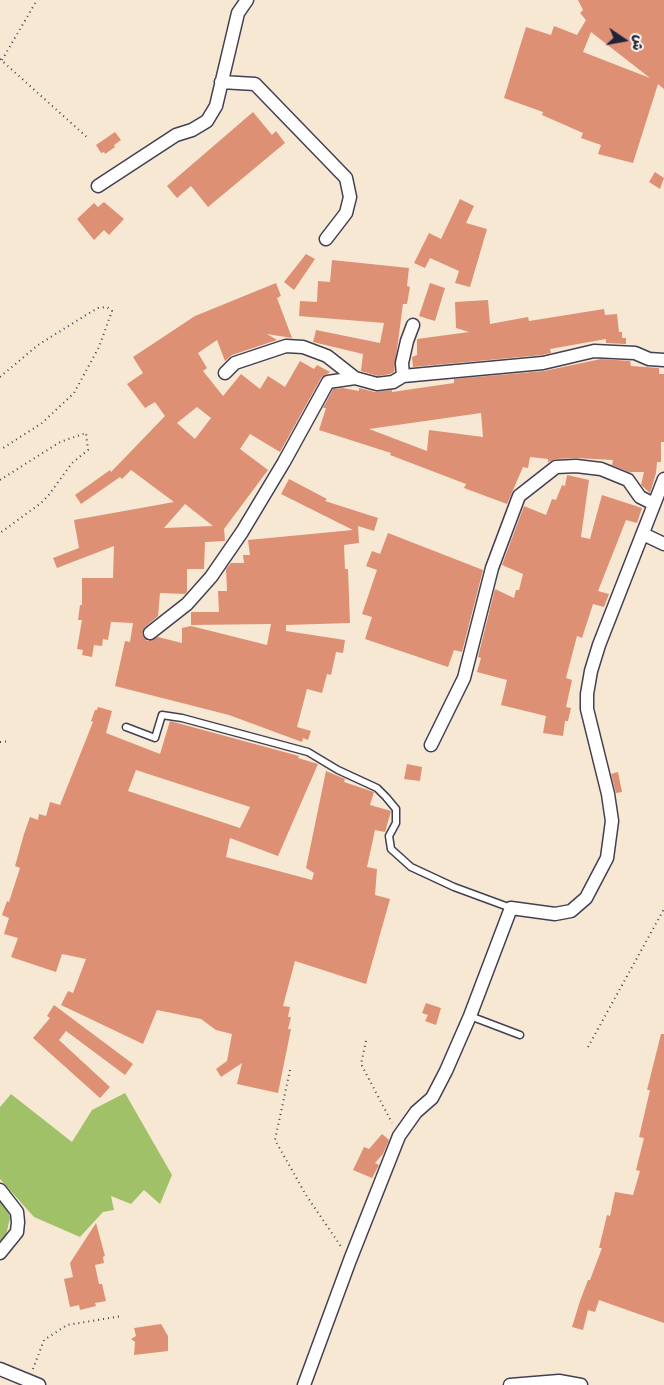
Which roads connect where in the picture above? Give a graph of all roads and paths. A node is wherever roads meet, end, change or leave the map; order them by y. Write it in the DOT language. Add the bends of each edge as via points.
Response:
graph roads {
  1 [pos="37,0"];
  2 [pos="247,0"];
  3 [pos="1,59"];
  4 [pos="221,82"];
  5 [pos="88,138"];
  6 [pos="98,186"];
  7 [pos="326,239"];
  8 [pos="413,324"];
  9 [pos="664,360"];
  10 [pos="225,373"];
  11 [pos="403,376"];
  12 [pos="0,377"];
  13 [pos="355,378"];
  14 [pos="0,450"];
  15 [pos="664,479"];
  16 [pos="0,480"];
  17 [pos="654,504"];
  18 [pos="0,532"];
  19 [pos="643,534"];
  20 [pos="664,544"];
  21 [pos="150,633"];
  22 [pos="126,727"];
  23 [pos="10,741"];
  24 [pos="0,742"];
  25 [pos="431,745"];
  26 [pos="510,908"];
  27 [pos="664,908"];
  28 [pos="470,1016"];
  29 [pos="520,1035"];
  30 [pos="366,1042"];
  31 [pos="588,1047"];
  32 [pos="290,1070"];
  33 [pos="399,1136"];
  34 [pos="0,1190"];
  35 [pos="0,1253"];
  36 [pos="350,1260"];
  37 [pos="122,1316"];
  38 [pos="0,1369"];
  39 [pos="34,1383"];
  40 [pos="304,1385"];
  41 [pos="510,1385"];
  42 [pos="581,1385"];
  1 -- 3 [label="path"];
  2 -- 4 [label="street" via="238,13"];
  3 -- 5 [label="path"];
  4 -- 6 [label="street" via="216,106 207,121 176,135"];
  4 -- 7 [label="street" via="255,84 346,178 350,197 346,213"];
  8 -- 11 [label="street" via="406,340"];
  9 -- 11 [label="street" via="648,359 635,353 594,351 544,362"];
  10 -- 13 [label="street" via="235,362 286,346 303,347 327,356"];
  11 -- 13 [label="street" via="393,382 377,384"];
  12 -- 14 [label="path" via="38,345 86,315 98,308 107,307 112,311 99,347 74,393 42,423"];
  13 -- 21 [label="street" via="328,382 284,462 211,577 187,604"];
  15 -- 17 [label="street"];
  16 -- 18 [label="path" via="60,442 86,433 88,450 72,463 41,503"];
  17 -- 19 [label="street"];
  17 -- 25 [label="street" via="640,497 628,480 601,469 576,466 556,467 520,496 492,568 464,678"];
  19 -- 20 [label="street"];
  19 -- 26 [label="street" via="599,646 587,694 587,709 612,821 607,858 586,898 571,911 555,914"];
  22 -- 26 [label="lane" via="155,738 162,715 308,752 377,788 386,797 396,809 396,823 389,836 391,849 411,867"];
  23 -- 24 [label="path"];
  26 -- 28 [label="street"];
  27 -- 31 [label="path"];
  28 -- 29 [label="lane"];
  28 -- 33 [label="street" via="432,1098 416,1112"];
  30 -- 33 [label="path" via="361,1064"];
  32 -- 36 [label="path" via="274,1140"];
  33 -- 36 [label="street"];
  34 -- 35 [label="street" via="17,1212 18,1222 17,1232"];
  36 -- 40 [label="street"];
  37 -- 39 [label="path" via="67,1325 44,1340"];
  38 -- 39 [label="street"];
  41 -- 42 [label="street" via="559,1381"];
}
